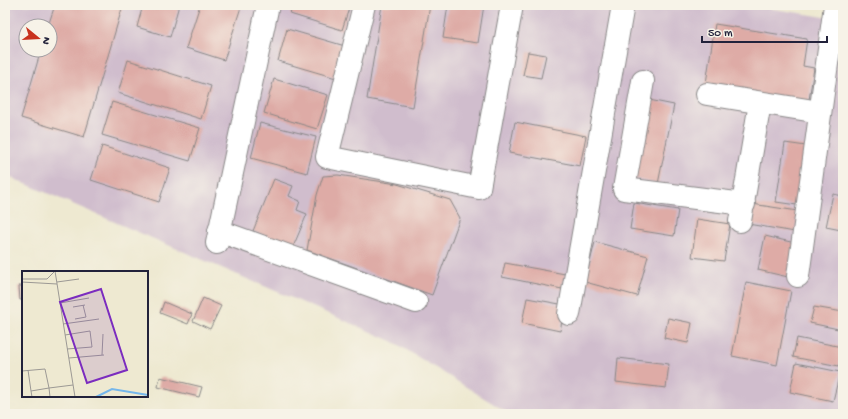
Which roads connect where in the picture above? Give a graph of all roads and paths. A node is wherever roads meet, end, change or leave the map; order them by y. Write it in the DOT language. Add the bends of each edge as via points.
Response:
graph roads {
  1 [pos="268,5"];
  2 [pos="364,5"];
  3 [pos="512,5"];
  4 [pos="623,5"];
  5 [pos="835,5"];
  6 [pos="643,81"];
  7 [pos="707,94"];
  8 [pos="760,103"];
  9 [pos="820,112"];
  10 [pos="798,276"];
  11 [pos="416,302"];
  12 [pos="569,314"];
  1 -- 11 [label="street" via="218,237"];
  2 -- 3 [label="street" via="327,157 479,188"];
  4 -- 12 [label="street"];
  5 -- 9 [label="street"];
  6 -- 8 [label="street" via="624,189 742,212"];
  7 -- 8 [label="street"];
  8 -- 9 [label="street"];
  9 -- 10 [label="street"];
}
